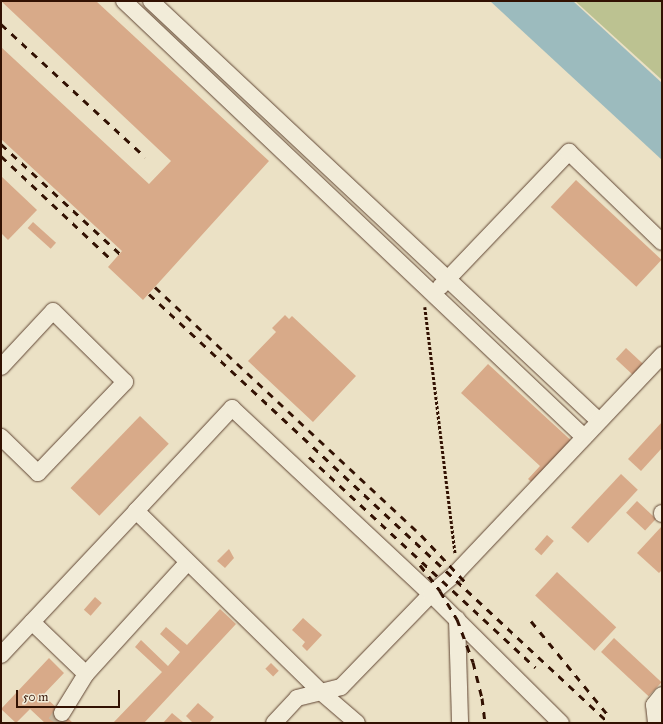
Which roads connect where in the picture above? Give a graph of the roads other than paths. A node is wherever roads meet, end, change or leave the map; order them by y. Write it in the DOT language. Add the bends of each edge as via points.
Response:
graph roads {
  1 [pos="124,1"];
  2 [pos="151,1"];
  3 [pos="662,242"];
  4 [pos="448,279"];
  5 [pos="433,294"];
  6 [pos="662,354"];
  7 [pos="1,367"];
  8 [pos="599,421"];
  9 [pos="1,437"];
  10 [pos="584,437"];
  11 [pos="136,510"];
  12 [pos="188,562"];
  13 [pos="432,594"];
  14 [pos="457,619"];
  15 [pos="32,622"];
  16 [pos="1,655"];
  17 [pos="86,674"];
  18 [pos="321,692"];
  19 [pos="662,695"];
  20 [pos="62,713"];
  21 [pos="274,723"];
  22 [pos="357,723"];
  23 [pos="460,723"];
  24 [pos="561,723"];
  25 [pos="656,723"];
  1 -- 5 [label="lane"];
  2 -- 4 [label="lane"];
  3 -- 4 [label="lane" via="569,152"];
  4 -- 5 [label="lane"];
  4 -- 8 [label="lane"];
  5 -- 10 [label="lane"];
  6 -- 8 [label="lane"];
  7 -- 9 [label="lane" via="53,311 125,382 38,473"];
  8 -- 10 [label="lane"];
  10 -- 13 [label="lane"];
  11 -- 12 [label="lane"];
  11 -- 13 [label="lane" via="232,408"];
  11 -- 15 [label="lane"];
  12 -- 17 [label="lane"];
  12 -- 18 [label="lane"];
  13 -- 14 [label="lane"];
  13 -- 18 [label="lane" via="341,687"];
  14 -- 23 [label="lane"];
  14 -- 24 [label="lane"];
  15 -- 16 [label="lane"];
  15 -- 17 [label="lane"];
  17 -- 20 [label="lane"];
  18 -- 21 [label="lane" via="297,698"];
  18 -- 22 [label="lane"];
  19 -- 25 [label="lane" via="654,705"];
}
